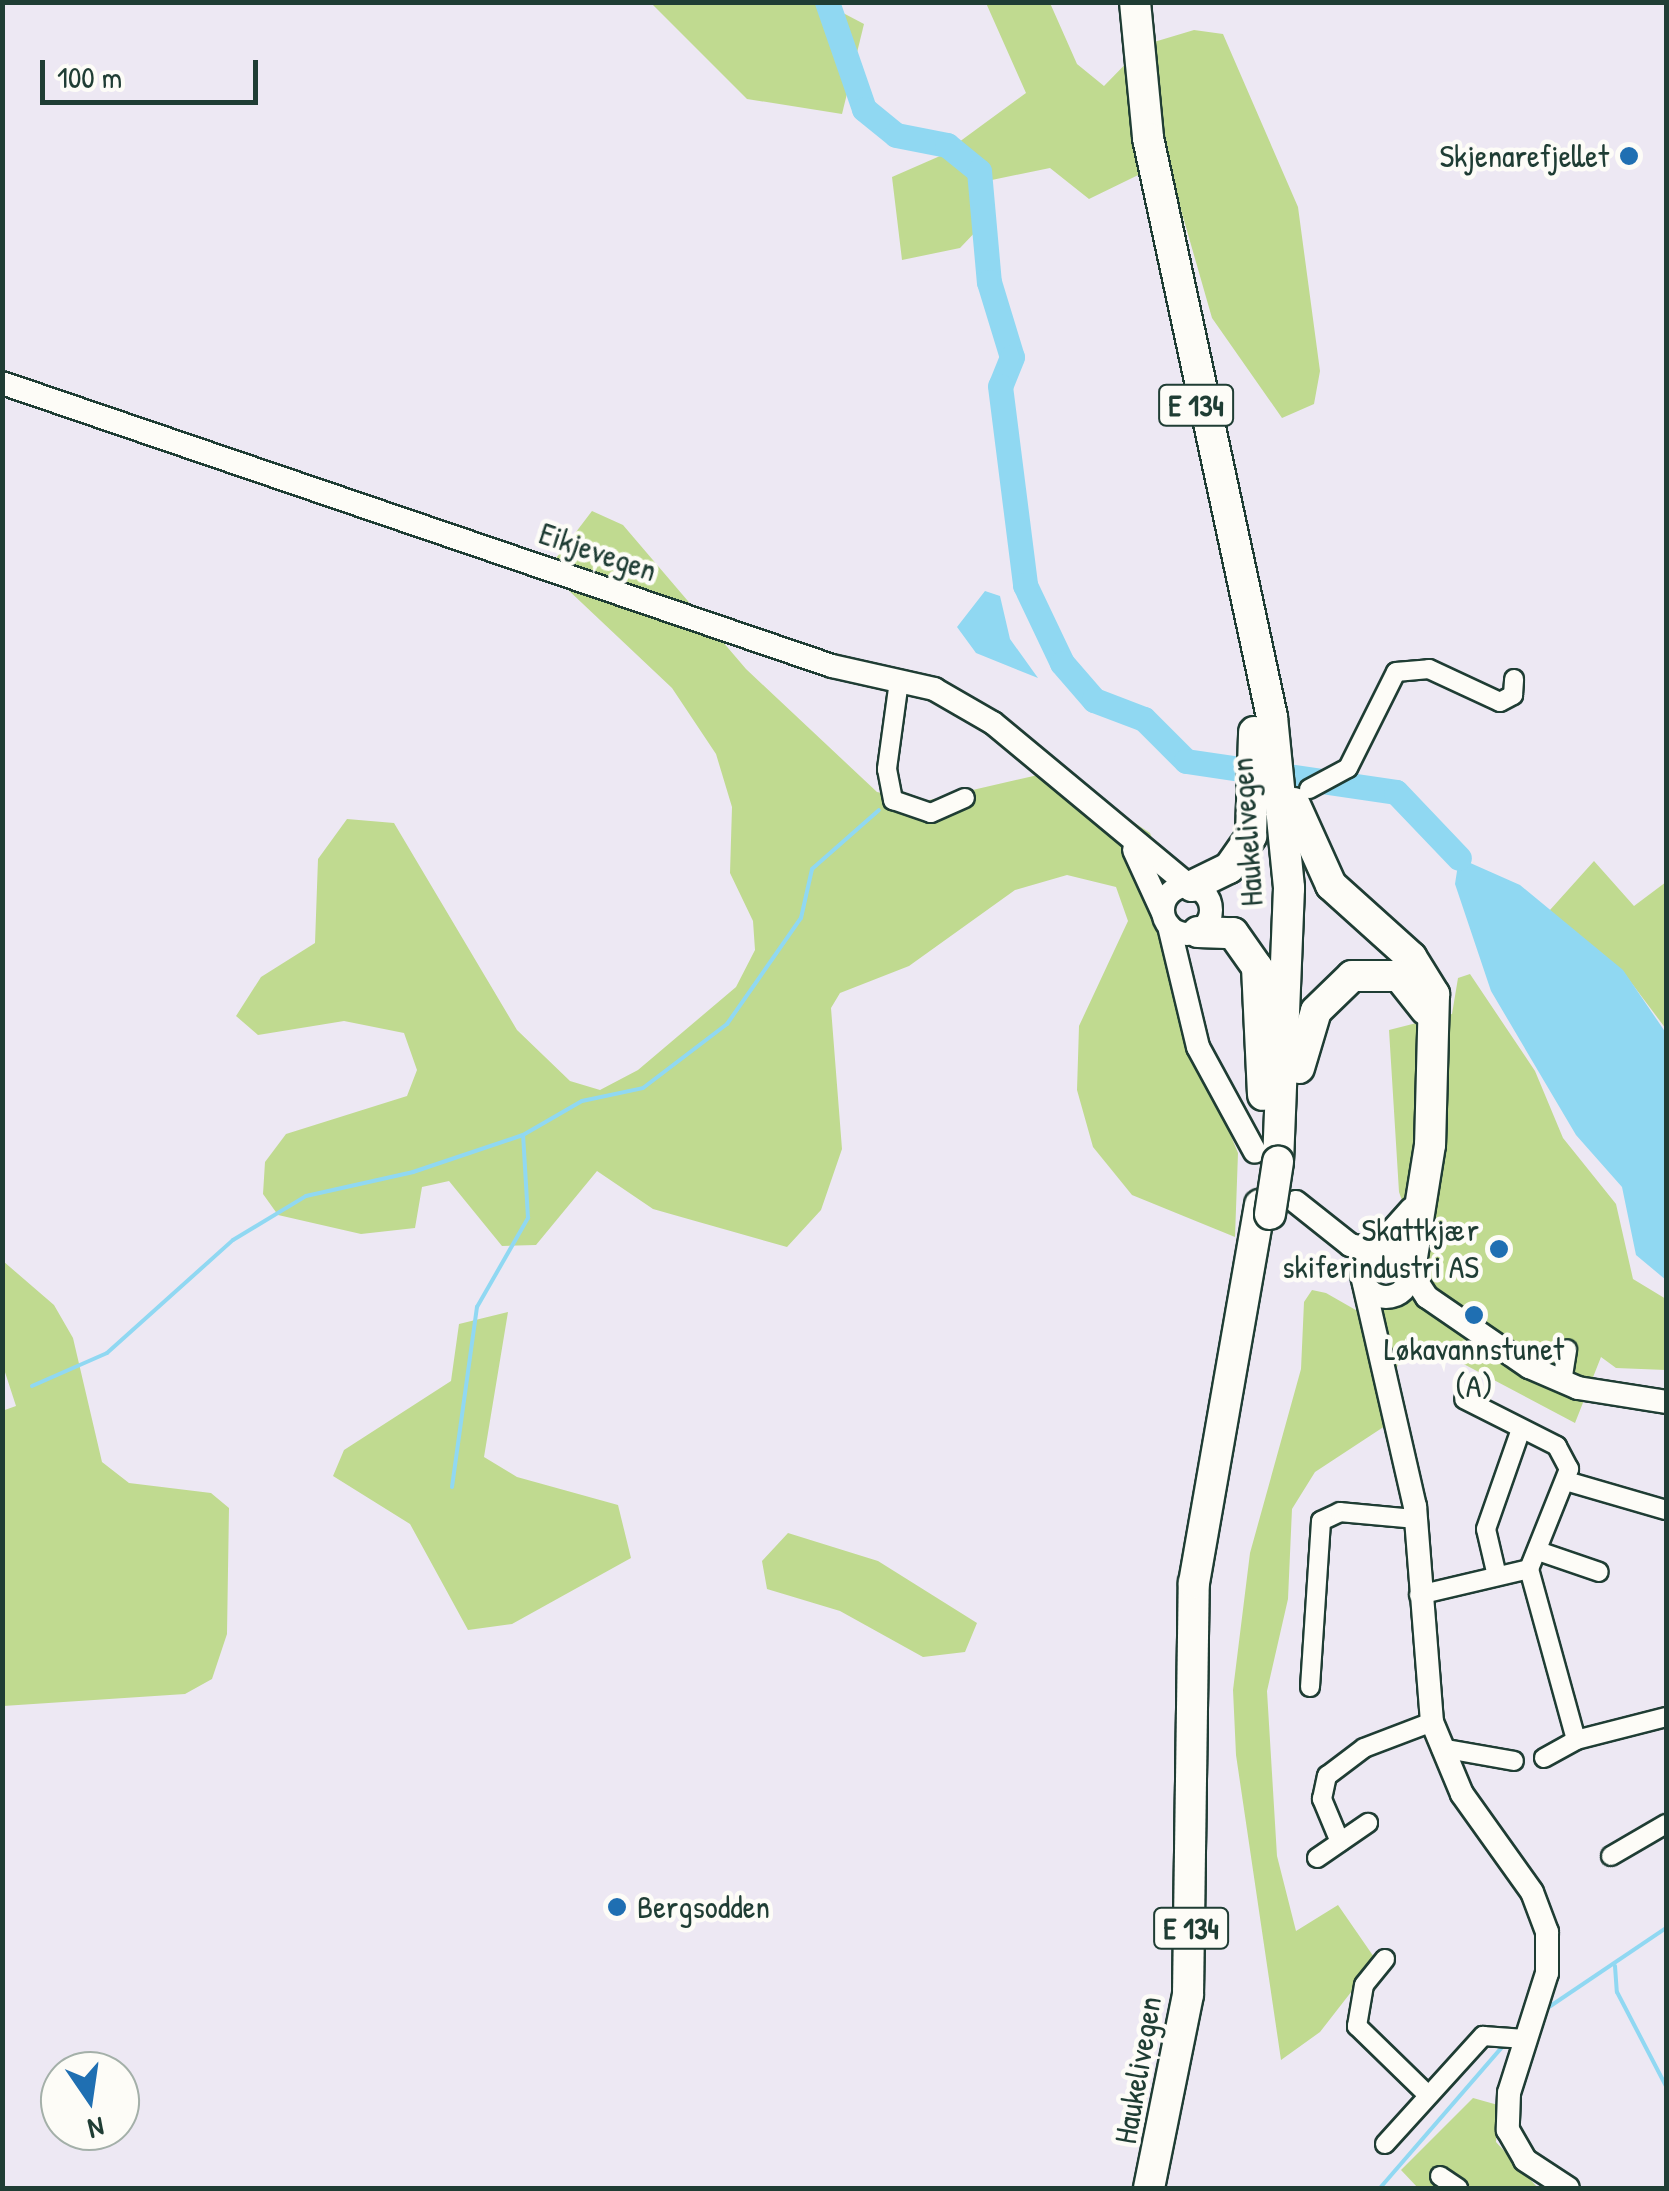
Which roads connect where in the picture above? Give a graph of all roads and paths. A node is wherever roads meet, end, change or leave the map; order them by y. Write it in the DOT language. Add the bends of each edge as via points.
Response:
graph roads {
  1 [pos="1121,2"];
  2 [pos="1135,2"];
  3 [pos="2,383"];
  4 [pos="1258,674"];
  5 [pos="1514,679"];
  6 [pos="899,682"];
  7 [pos="1309,789"];
  8 [pos="965,798"];
  9 [pos="1132,847"];
  10 [pos="1190,885"];
  11 [pos="1181,925"];
  12 [pos="1433,1037"];
  13 [pos="1267,1157"];
  14 [pos="1276,1207"];
  15 [pos="1414,1212"];
  16 [pos="1332,1233"];
  17 [pos="1379,1250"];
  18 [pos="1410,1271"];
  19 [pos="1363,1280"];
  20 [pos="1392,1296"];
  21 [pos="1462,1323"];
  22 [pos="1377,1344"];
  23 [pos="1567,1349"];
  24 [pos="1562,1382"];
  25 [pos="1464,1400"];
  26 [pos="1666,1402"];
  27 [pos="1521,1428"];
  28 [pos="1566,1481"];
  29 [pos="1666,1510"];
  30 [pos="1416,1518"];
  31 [pos="1540,1552"];
  32 [pos="1530,1569"];
  33 [pos="1599,1572"];
  34 [pos="1497,1576"];
  35 [pos="1420,1595"];
  36 [pos="1310,1687"];
  37 [pos="1666,1717"];
  38 [pos="1432,1722"];
  39 [pos="1576,1740"];
  40 [pos="1440,1748"];
  41 [pos="1544,1758"];
  42 [pos="1514,1761"];
  43 [pos="1368,1823"];
  44 [pos="1666,1824"];
  45 [pos="1340,1842"];
  46 [pos="1611,1856"];
  47 [pos="1317,1858"];
  48 [pos="1385,1959"];
  49 [pos="1525,2039"];
  50 [pos="1426,2094"];
  51 [pos="1385,2144"];
  52 [pos="1440,2176"];
  53 [pos="1150,2188"];
  54 [pos="1458,2188"];
  55 [pos="1565,2188"];
  1 -- 4 [label="highway, Haukelivegen / E 134" via="1131,127"];
  2 -- 4 [label="highway, Haukelivegen / E 134" via="1148,138"];
  3 -- 6 [label="street, Eikjevegen"];
  4 -- 10 [label="highway, E 134" via="1251,836 1229,868"];
  4 -- 12 [label="highway, E 134" via="1311,853 1340,894 1420,966 1436,1006"];
  4 -- 13 [label="highway, Haukelivegen / E 134" via="1289,888"];
  5 -- 7 [label="street" via="1513,695 1500,702 1429,669 1396,672 1348,768"];
  6 -- 8 [label="street" via="887,770 892,800 914,813"];
  6 -- 9 [label="street, Eikjevegen" via="966,704"];
  9 -- 10 [label="street, Eikjevegen"];
  9 -- 11 [label="street, Eikjevegen"];
  10 -- 11 [label="street" via="1168,895"];
  10 -- 11 [label="street" via="1212,911"];
  11 -- 13 [label="street" via="1183,994 1210,1076"];
  11 -- 13 [label="highway, E 134" via="1233,932 1257,967"];
  12 -- 13 [label="highway, E 134" via="1424,1003 1399,976 1364,972 1340,982 1308,1030"];
  12 -- 15 [label="highway, E 134" via="1430,1144"];
  13 -- 14 [label="highway, Haukelivegen / E 134, bridge"];
  14 -- 16 [label="street"];
  14 -- 53 [label="highway, Haukelivegen / E 134" via="1195,1663 1188,1995"];
  15 -- 17 [label="highway, E 134"];
  15 -- 18 [label="highway, E 134"];
  16 -- 17 [label="street"];
  16 -- 19 [label="street"];
  17 -- 18 [label="street" via="1400,1254"];
  17 -- 19 [label="street"];
  18 -- 20 [label="street"];
  18 -- 21 [label="street"];
  19 -- 20 [label="street"];
  19 -- 22 [label="street"];
  20 -- 21 [label="street"];
  20 -- 22 [label="street"];
  21 -- 24 [label="street"];
  22 -- 30 [label="street" via="1401,1415"];
  23 -- 24 [label="street"];
  24 -- 26 [label="street"];
  25 -- 27 [label="street"];
  27 -- 28 [label="street" via="1565,1452"];
  27 -- 34 [label="street" via="1486,1529"];
  28 -- 29 [label="street"];
  28 -- 31 [label="street"];
  30 -- 35 [label="street"];
  30 -- 36 [label="street" via="1340,1512 1321,1522"];
  31 -- 32 [label="street"];
  31 -- 33 [label="street"];
  32 -- 34 [label="street"];
  32 -- 39 [label="street"];
  34 -- 35 [label="street"];
  35 -- 38 [label="street"];
  37 -- 39 [label="street"];
  38 -- 40 [label="street"];
  38 -- 45 [label="street" via="1364,1748 1327,1776 1322,1800"];
  39 -- 41 [label="street"];
  40 -- 42 [label="street"];
  40 -- 49 [label="street" via="1542,1912 1547,1973"];
  43 -- 45 [label="street"];
  44 -- 46 [label="street"];
  45 -- 47 [label="street"];
  48 -- 50 [label="street" via="1359,1996 1357,2026"];
  49 -- 50 [label="street" via="1484,2036"];
  49 -- 55 [label="street" via="1508,2130 1525,2160"];
  50 -- 51 [label="street"];
  52 -- 54 [label="street"];
}
